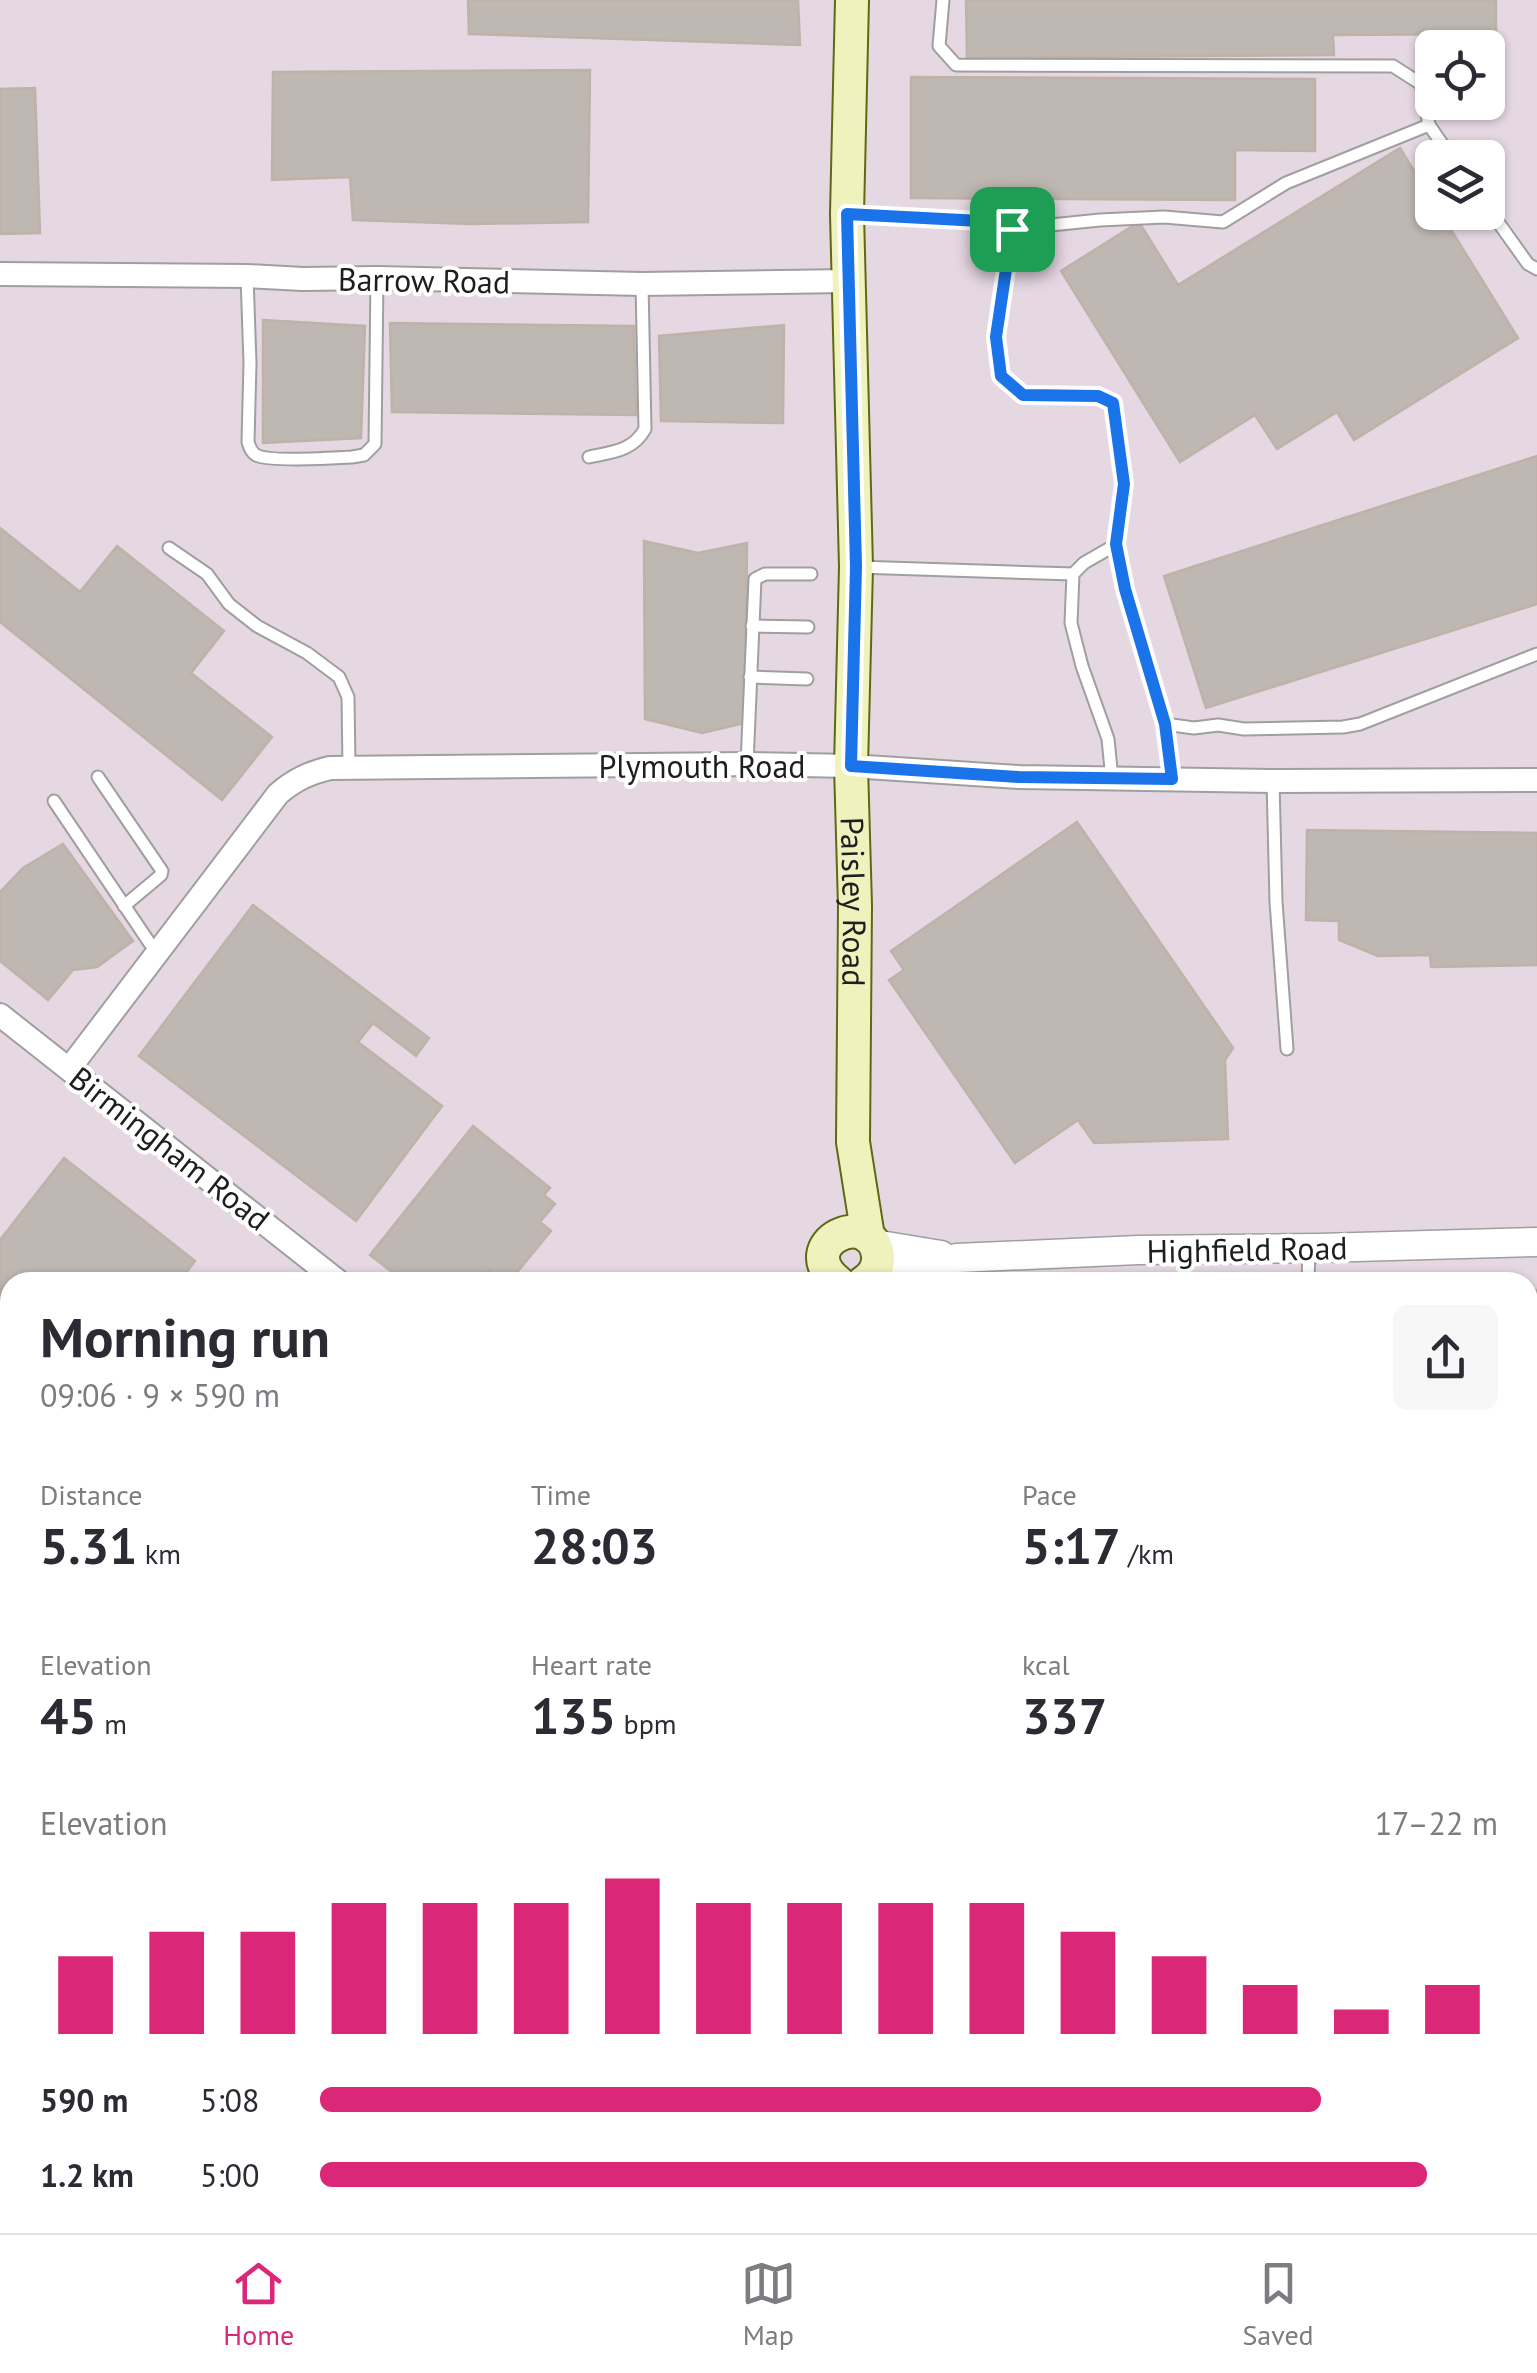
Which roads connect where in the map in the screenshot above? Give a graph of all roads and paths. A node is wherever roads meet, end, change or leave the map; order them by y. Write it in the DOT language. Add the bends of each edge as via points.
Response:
graph roads {
  1 [pos="852,0"];
  2 [pos="942,0"];
  3 [pos="1429,126"];
  4 [pos="1439,140"];
  5 [pos="847,214"];
  6 [pos="1012,229"];
  7 [pos="1504,230"];
  8 [pos="1532,267"];
  9 [pos="0,274"];
  10 [pos="248,276"];
  11 [pos="377,278"];
  12 [pos="848,281"];
  13 [pos="1537,283"];
  14 [pos="642,284"];
  15 [pos="589,457"];
  16 [pos="1116,544"];
  17 [pos="169,548"];
  18 [pos="856,567"];
  19 [pos="811,574"];
  20 [pos="1073,574"];
  21 [pos="752,626"];
  22 [pos="808,628"];
  23 [pos="1537,654"];
  24 [pos="750,678"];
  25 [pos="808,679"];
  26 [pos="1165,724"];
  27 [pos="748,764"];
  28 [pos="851,766"];
  29 [pos="349,768"];
  30 [pos="98,777"];
  31 [pos="1112,779"];
  32 [pos="1172,779"];
  33 [pos="1537,780"];
  34 [pos="1273,781"];
  35 [pos="54,802"];
  36 [pos="124,906"];
  37 [pos="156,954"];
  38 [pos="0,1015"];
  39 [pos="1287,1049"];
  40 [pos="69,1069"];
  41 [pos="853,1142"];
  42 [pos="1537,1242"];
  43 [pos="1309,1248"];
  44 [pos="870,1260"];
  45 [pos="829,1268"];
  46 [pos="326,1272"];
  47 [pos="1308,1272"];
  1 -- 5 [label="main road, Paisley Road"];
  2 -- 3 [label="lane" via="939,46 956,65 1393,66 1421,84"];
  3 -- 4 [label="lane"];
  3 -- 6 [label="lane" via="1286,183 1222,222 1148,218"];
  5 -- 6 [label="lane" via="1000,222"];
  5 -- 12 [label="main road, Paisley Road"];
  6 -- 16 [label="lane" via="996,337 1001,376 1023,395 1098,396 1113,403 1124,484"];
  7 -- 8 [label="lane"];
  8 -- 13 [label="lane"];
  9 -- 10 [label="street, Barrow Road"];
  10 -- 11 [label="street, Barrow Road"];
  10 -- 11 [label="lane" via="248,442 258,457 273,459 371,451"];
  11 -- 14 [label="street, Barrow Road"];
  12 -- 14 [label="street, Barrow Road"];
  12 -- 18 [label="main road, Paisley Road"];
  14 -- 15 [label="lane" via="645,429 629,448"];
  16 -- 20 [label="lane"];
  16 -- 26 [label="lane"];
  17 -- 29 [label="lane" via="207,574 257,626 339,677 348,696"];
  18 -- 20 [label="lane"];
  18 -- 28 [label="main road, Paisley Road"];
  19 -- 21 [label="lane" via="755,579"];
  20 -- 31 [label="lane" via="1071,623 1108,739"];
  21 -- 22 [label="lane"];
  21 -- 24 [label="lane"];
  23 -- 26 [label="lane" via="1343,728"];
  24 -- 25 [label="lane"];
  24 -- 27 [label="lane"];
  26 -- 32 [label="lane"];
  27 -- 28 [label="street, Plymouth Road"];
  27 -- 29 [label="street, Plymouth Road"];
  28 -- 31 [label="street, Plymouth Road"];
  28 -- 41 [label="main road, Paisley Road"];
  29 -- 37 [label="street, Plymouth Road" via="308,774 278,794"];
  30 -- 36 [label="lane" via="162,871"];
  31 -- 32 [label="street, Plymouth Road"];
  32 -- 34 [label="street, Plymouth Road"];
  33 -- 34 [label="street, Plymouth Road"];
  34 -- 39 [label="lane"];
  35 -- 36 [label="lane"];
  36 -- 37 [label="lane"];
  37 -- 40 [label="street, Plymouth Road"];
  38 -- 40 [label="street, Birmingham Road"];
  40 -- 46 [label="street, Birmingham Road"];
  41 -- 44 [label="main road, Paisley Road"];
  41 -- 45 [label="main road, Paisley Road"];
  42 -- 43 [label="street, Highfield Road"];
  43 -- 44 [label="street, Highfield Road"];
  43 -- 47 [label="lane"];
  44 -- 45 [label="main road" via="854,1231 846,1231"];
}
